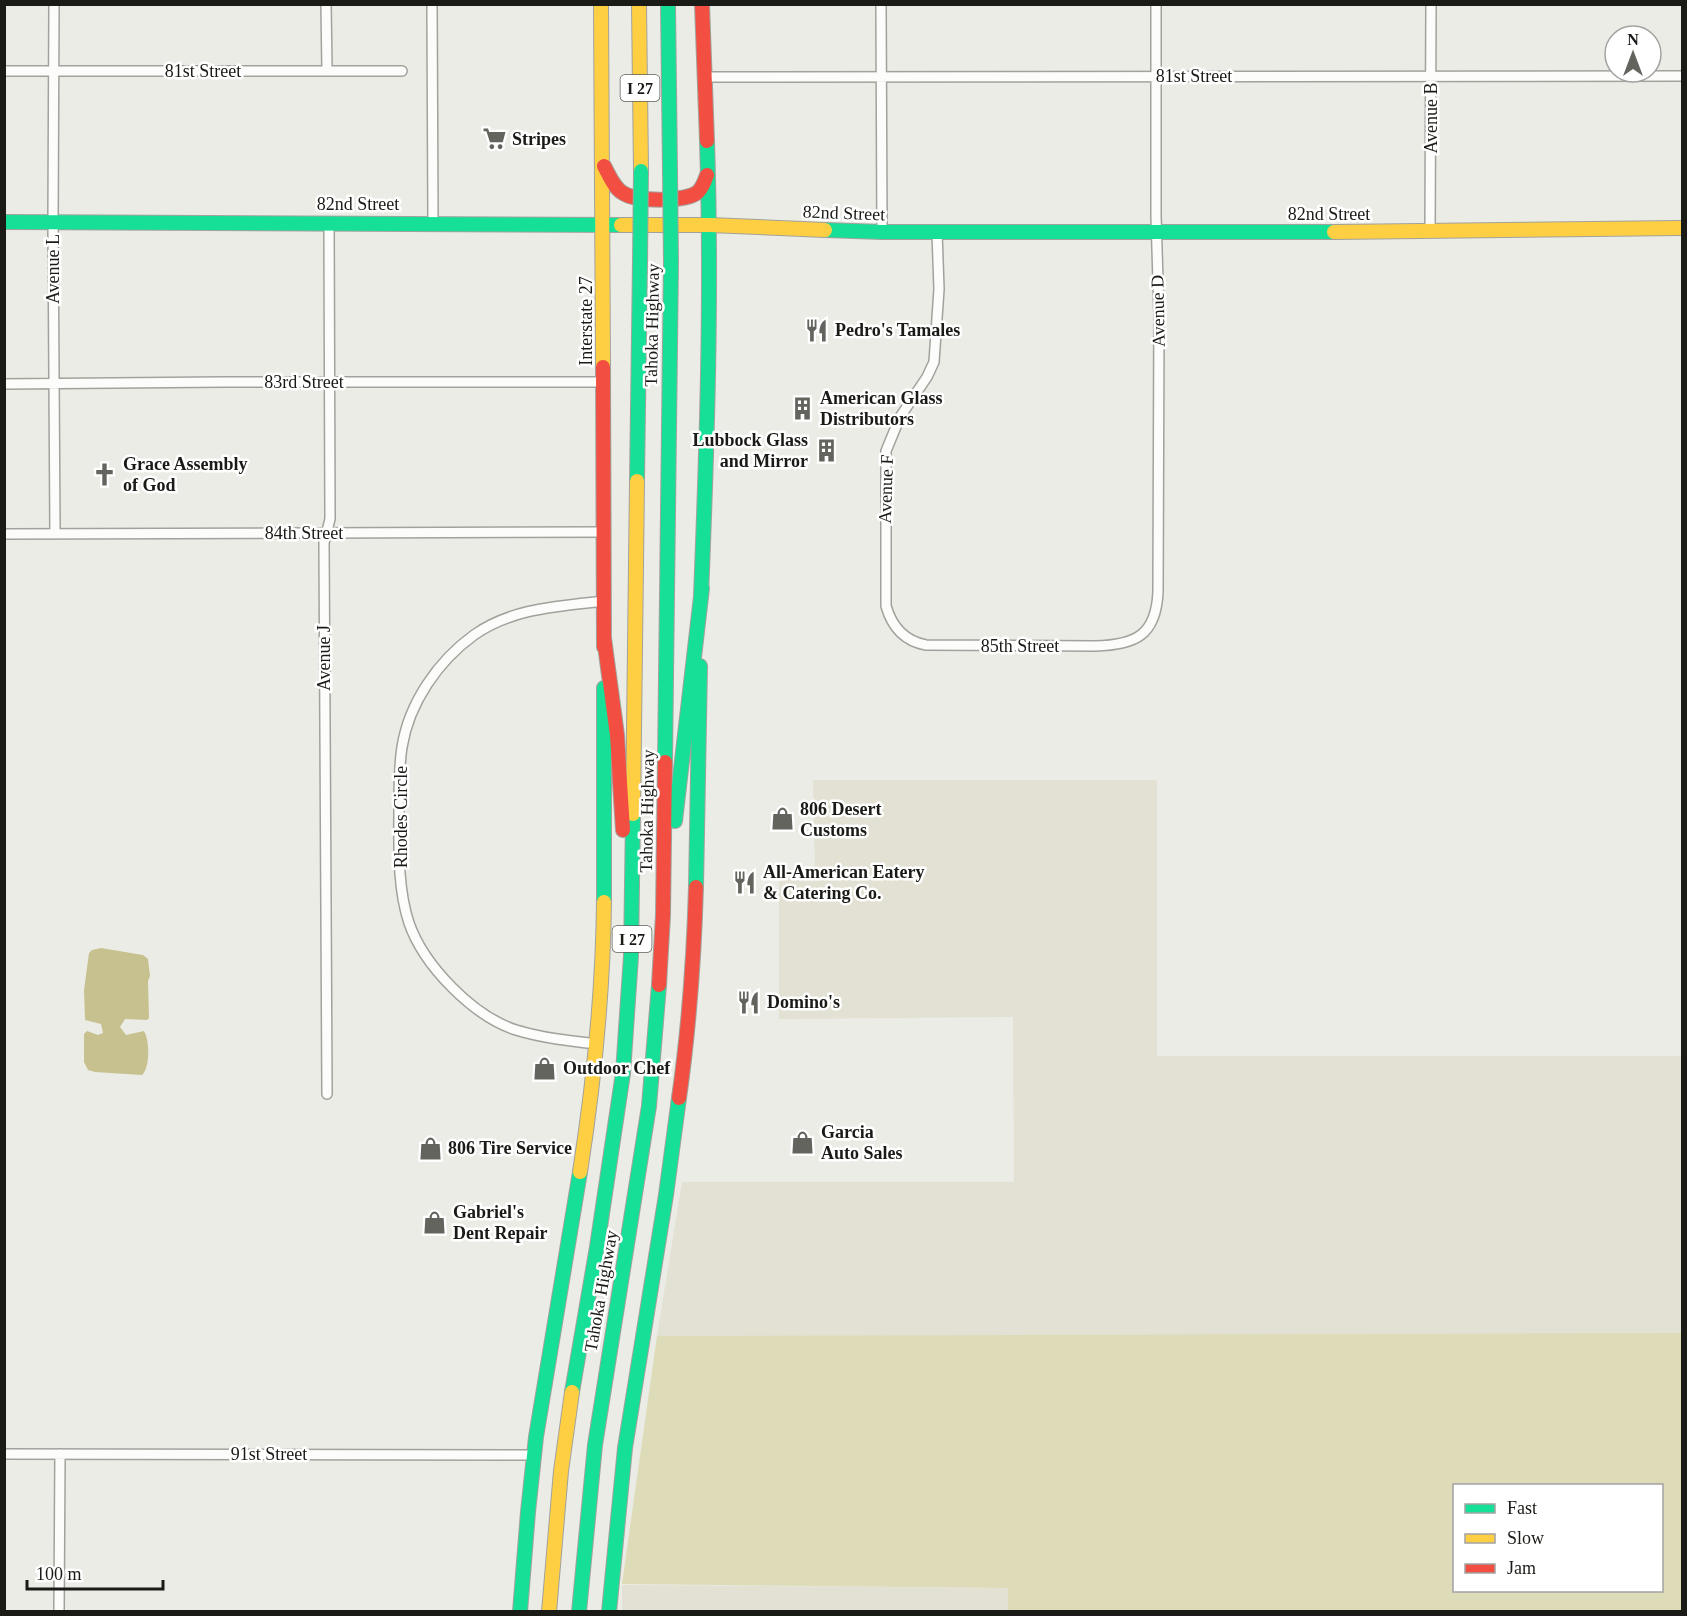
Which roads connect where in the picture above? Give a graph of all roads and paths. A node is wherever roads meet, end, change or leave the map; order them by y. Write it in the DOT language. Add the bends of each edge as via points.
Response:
graph roads {
  1 [pos="54,4"];
  2 [pos="326,4"];
  3 [pos="432,4"];
  4 [pos="602,4"];
  5 [pos="639,4"];
  6 [pos="668,4"];
  7 [pos="702,4"];
  8 [pos="881,4"];
  9 [pos="1156,4"];
  10 [pos="1431,4"];
  11 [pos="4,71"];
  12 [pos="54,71"];
  13 [pos="327,71"];
  14 [pos="402,71"];
  15 [pos="1156,76"];
  16 [pos="1431,76"];
  17 [pos="1683,76"];
  18 [pos="705,77"];
  19 [pos="881,77"];
  20 [pos="603,164"];
  21 [pos="709,171"];
  22 [pos="4,222"];
  23 [pos="52,222"];
  24 [pos="329,222"];
  25 [pos="433,223"];
  26 [pos="710,225"];
  27 [pos="604,226"];
  28 [pos="1683,228"];
  29 [pos="882,232"];
  30 [pos="937,232"];
  31 [pos="1156,232"];
  32 [pos="1430,232"];
  33 [pos="604,382"];
  34 [pos="330,383"];
  35 [pos="4,384"];
  36 [pos="54,384"];
  37 [pos="604,532"];
  38 [pos="327,533"];
  39 [pos="4,534"];
  40 [pos="55,534"];
  41 [pos="702,588"];
  42 [pos="604,601"];
  43 [pos="889,613"];
  44 [pos="1155,617"];
  45 [pos="604,638"];
  46 [pos="663,915"];
  47 [pos="632,919"];
  48 [pos="597,1044"];
  49 [pos="327,1094"];
  50 [pos="4,1454"];
  51 [pos="60,1454"];
  52 [pos="534,1455"];
  53 [pos="59,1611"];
  54 [pos="520,1611"];
  55 [pos="549,1611"];
  56 [pos="579,1611"];
  57 [pos="609,1611"];
  1 -- 12 [label="street, Avenue L"];
  2 -- 13 [label="street"];
  3 -- 25 [label="street"];
  4 -- 20 [label="main road, Interstate 27"];
  5 -- 47 [label="main road, Tahoka Highway / I 27, bridge" via="641,171"];
  6 -- 46 [label="main road, Tahoka Highway / I 27, bridge" via="671,262"];
  7 -- 18 [label="main road"];
  8 -- 19 [label="street"];
  9 -- 15 [label="street, Avenue D"];
  10 -- 16 [label="street, Avenue B"];
  11 -- 12 [label="street, 81st Street"];
  12 -- 13 [label="street, 81st Street"];
  12 -- 23 [label="street, Avenue L"];
  13 -- 14 [label="street, 81st Street"];
  15 -- 16 [label="street, 81st Street"];
  15 -- 19 [label="street, 81st Street"];
  15 -- 31 [label="street, Avenue D"];
  16 -- 17 [label="street, 81st Street"];
  16 -- 32 [label="street, Avenue B"];
  18 -- 19 [label="street, 81st Street"];
  18 -- 21 [label="main road"];
  19 -- 29 [label="street"];
  20 -- 21 [label="main road" via="622,193 633,197 682,198 695,194"];
  20 -- 27 [label="main road, Interstate 27"];
  21 -- 26 [label="main road"];
  22 -- 23 [label="main road, 82nd Street"];
  23 -- 24 [label="main road, 82nd Street"];
  23 -- 36 [label="street, Avenue L"];
  24 -- 25 [label="main road, 82nd Street"];
  24 -- 34 [label="street, Avenue J"];
  25 -- 27 [label="main road, 82nd Street"];
  26 -- 27 [label="main road, 82nd Street"];
  26 -- 29 [label="main road, 82nd Street"];
  26 -- 41 [label="main road"];
  27 -- 33 [label="main road, Interstate 27"];
  28 -- 32 [label="main road, 82nd Street"];
  29 -- 30 [label="main road, 82nd Street"];
  30 -- 31 [label="main road, 82nd Street"];
  30 -- 43 [label="street, Avenue F" via="939,289 934,362 900,417 886,451"];
  31 -- 32 [label="main road, 82nd Street"];
  31 -- 44 [label="street, Avenue D" via="1159,487"];
  33 -- 34 [label="street, 83rd Street"];
  33 -- 37 [label="main road, Interstate 27"];
  34 -- 36 [label="street, 83rd Street"];
  34 -- 38 [label="street, Avenue J"];
  35 -- 36 [label="street, 83rd Street"];
  36 -- 40 [label="street, Avenue L"];
  37 -- 38 [label="street, 84th Street"];
  37 -- 42 [label="main road, Interstate 27"];
  38 -- 40 [label="street, 84th Street"];
  38 -- 49 [label="street, Avenue J"];
  39 -- 40 [label="street, 84th Street"];
  41 -- 46 [label="main road"];
  41 -- 57 [label="main road" via="690,1006 666,1195 625,1448"];
  42 -- 45 [label="main road, Interstate 27"];
  42 -- 48 [label="street, Rhodes Circle" via="507,617 460,646 435,673 413,710 400,765 401,873 406,910 413,933 438,972 476,1008 514,1029"];
  43 -- 44 [label="street, 85th Street" via="900,633 918,644 1017,647 1126,643 1141,635"];
  45 -- 47 [label="main road" via="617,735 626,883"];
  45 -- 48 [label="main road" via="605,856"];
  46 -- 56 [label="main road, Tahoka Highway / I 27" via="649,1104 602,1391"];
  47 -- 55 [label="main road, Tahoka Highway / I 27" via="622,1073 568,1409"];
  48 -- 52 [label="main road" via="582,1167"];
  50 -- 51 [label="street, 91st Street"];
  51 -- 52 [label="street, 91st Street"];
  51 -- 53 [label="street"];
  52 -- 54 [label="main road"];
}
